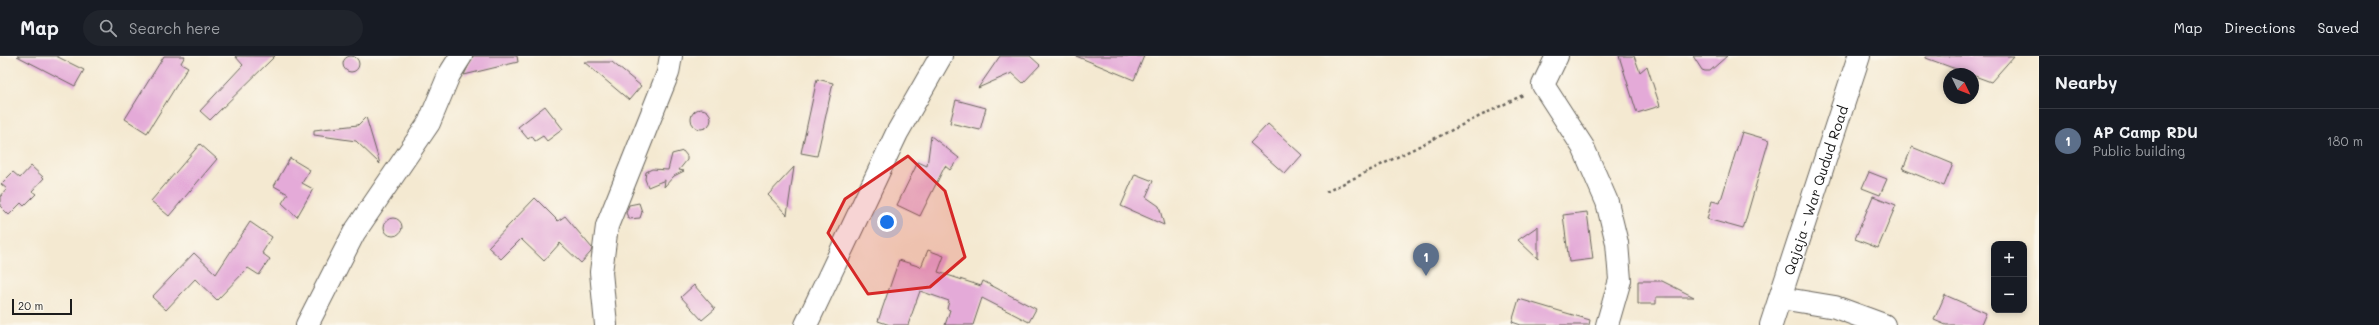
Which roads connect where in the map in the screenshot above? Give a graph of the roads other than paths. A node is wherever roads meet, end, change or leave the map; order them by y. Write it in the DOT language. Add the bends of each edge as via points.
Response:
graph roads {
  1 [pos="461,56"];
  2 [pos="671,56"];
  3 [pos="941,56"];
  4 [pos="1557,56"];
  5 [pos="1859,56"];
  6 [pos="1780,298"];
  7 [pos="307,325"];
  8 [pos="606,325"];
  9 [pos="806,325"];
  10 [pos="1607,325"];
  11 [pos="1771,325"];
  12 [pos="1884,325"];
  1 -- 7 [label="street" via="449,76 429,123 354,233"];
  2 -- 8 [label="street" via="668,73 607,226 601,272"];
  3 -- 9 [label="street" via="897,133"];
  4 -- 10 [label="street" via="1543,85 1582,147 1607,202 1617,243 1620,280"];
  5 -- 6 [label="street, Qajaja - War Qudud Road"];
  6 -- 11 [label="street, Qajaja - War Qudud Road"];
  6 -- 12 [label="street" via="1835,308"];
}
